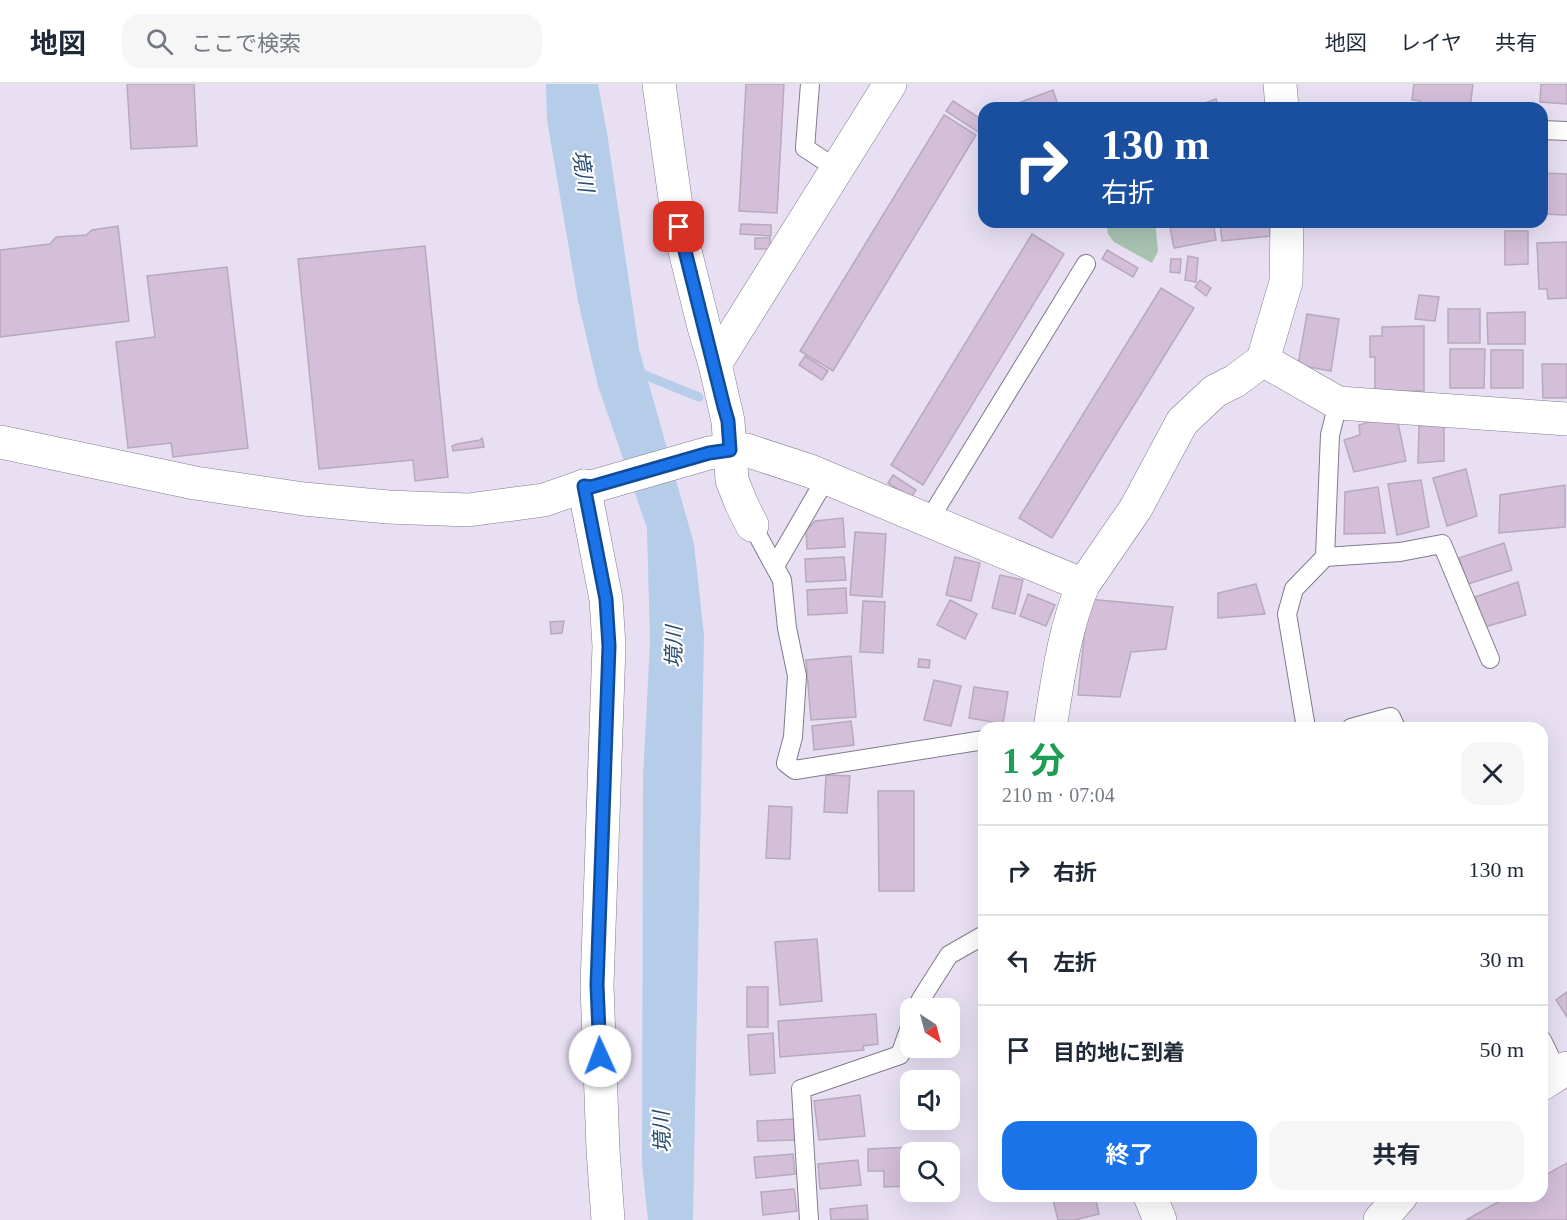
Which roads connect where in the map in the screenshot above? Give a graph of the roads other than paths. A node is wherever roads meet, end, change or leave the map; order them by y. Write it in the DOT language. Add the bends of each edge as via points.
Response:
graph roads {
  1 [pos="659,84"];
  2 [pos="810,84"];
  3 [pos="890,84"];
  4 [pos="1280,84"];
  5 [pos="1282,102"];
  6 [pos="1548,130"];
  7 [pos="1567,131"];
  8 [pos="837,169"];
  9 [pos="1287,228"];
  10 [pos="1086,264"];
  11 [pos="1263,360"];
  12 [pos="715,364"];
  13 [pos="1338,403"];
  14 [pos="1567,419"];
  15 [pos="0,442"];
  16 [pos="719,451"];
  17 [pos="826,478"];
  18 [pos="588,487"];
  19 [pos="929,520"];
  20 [pos="752,525"];
  21 [pos="1325,557"];
  22 [pos="775,566"];
  23 [pos="1083,585"];
  24 [pos="1490,659"];
  25 [pos="1051,722"];
  26 [pos="1305,722"];
  27 [pos="1373,722"];
  28 [pos="1393,722"];
  29 [pos="978,741"];
  30 [pos="978,938"];
  31 [pos="922,998"];
  32 [pos="900,1055"];
  33 [pos="1548,1055"];
  34 [pos="1556,1075"];
  35 [pos="1152,1202"];
  36 [pos="1396,1202"];
  37 [pos="608,1220"];
  38 [pos="809,1220"];
  39 [pos="1160,1220"];
  40 [pos="1380,1220"];
  1 -- 12 [label="street" via="679,227"];
  2 -- 8 [label="lane" via="805,148"];
  3 -- 8 [label="street"];
  4 -- 5 [label="street"];
  6 -- 7 [label="lane"];
  8 -- 12 [label="street"];
  9 -- 11 [label="street" via="1286,282"];
  10 -- 19 [label="lane"];
  11 -- 13 [label="street"];
  11 -- 23 [label="street" via="1215,391 1182,422 1136,507"];
  12 -- 16 [label="street" via="728,421"];
  13 -- 14 [label="street"];
  13 -- 21 [label="lane" via="1330,435"];
  15 -- 18 [label="street" via="195,483 388,507 468,510 544,500"];
  16 -- 17 [label="street" via="746,450"];
  16 -- 18 [label="street"];
  16 -- 20 [label="street"];
  17 -- 19 [label="street"];
  17 -- 22 [label="lane"];
  18 -- 37 [label="street" via="606,599 609,646 597,985"];
  19 -- 23 [label="street"];
  20 -- 22 [label="lane"];
  21 -- 24 [label="lane" via="1400,552 1442,544"];
  21 -- 26 [label="lane" via="1294,589 1287,614"];
  22 -- 29 [label="lane" via="782,580 797,676 793,737 786,763 795,770"];
  23 -- 25 [label="street" via="1064,644"];
  27 -- 28 [label="lane" via="1391,717"];
  30 -- 31 [label="lane" via="949,955"];
  32 -- 38 [label="lane" via="801,1089"];
  33 -- 34 [label="lane"];
  35 -- 39 [label="street"];
  36 -- 40 [label="street"];
}
